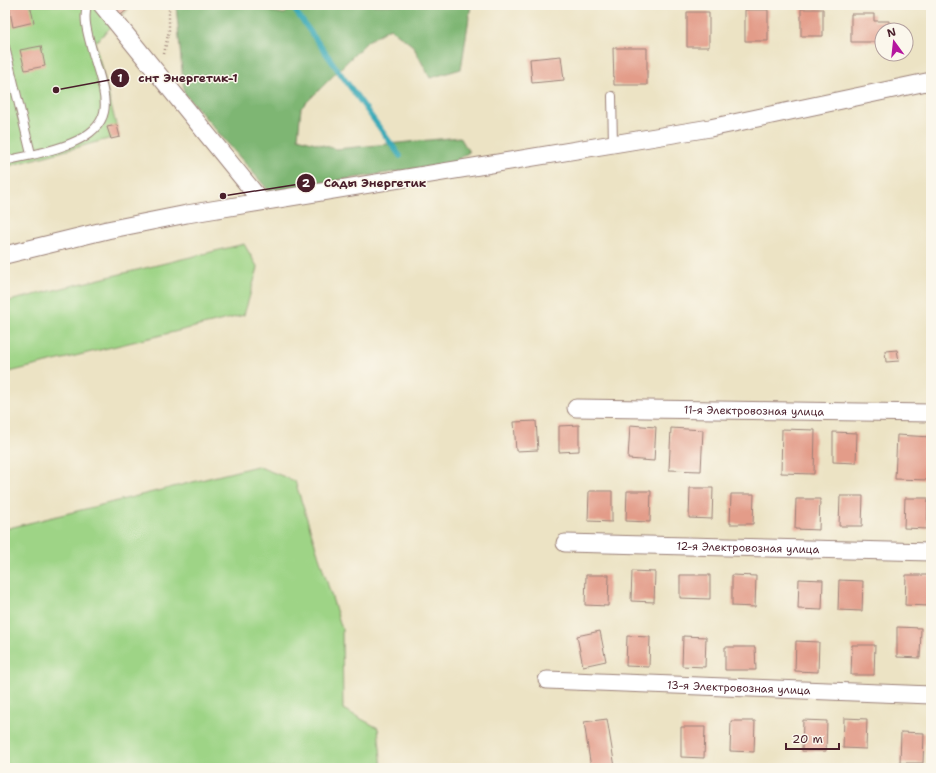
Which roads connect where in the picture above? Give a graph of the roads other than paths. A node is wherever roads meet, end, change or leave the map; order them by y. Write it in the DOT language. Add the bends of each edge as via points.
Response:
graph roads {
  1 [pos="87,5"];
  2 [pos="102,5"];
  3 [pos="5,47"];
  4 [pos="931,81"];
  5 [pos="612,96"];
  6 [pos="613,144"];
  7 [pos="31,154"];
  8 [pos="5,161"];
  9 [pos="261,201"];
  10 [pos="5,255"];
  11 [pos="576,408"];
  12 [pos="931,413"];
  13 [pos="565,543"];
  14 [pos="931,552"];
  15 [pos="547,680"];
  16 [pos="931,695"];
  1 -- 7 [label="lane" via="84,14 86,27 104,95 104,112 97,126 84,138"];
  2 -- 9 [label="street"];
  3 -- 7 [label="lane"];
  4 -- 6 [label="street" via="710,128"];
  5 -- 6 [label="lane"];
  6 -- 9 [label="street"];
  7 -- 8 [label="lane"];
  9 -- 10 [label="street" via="107,230"];
  11 -- 12 [label="street, 11-я Электровозная улица"];
  13 -- 14 [label="street, 12-я Электровозная улица"];
  15 -- 16 [label="street, 13-я Электровозная улица"];
}
